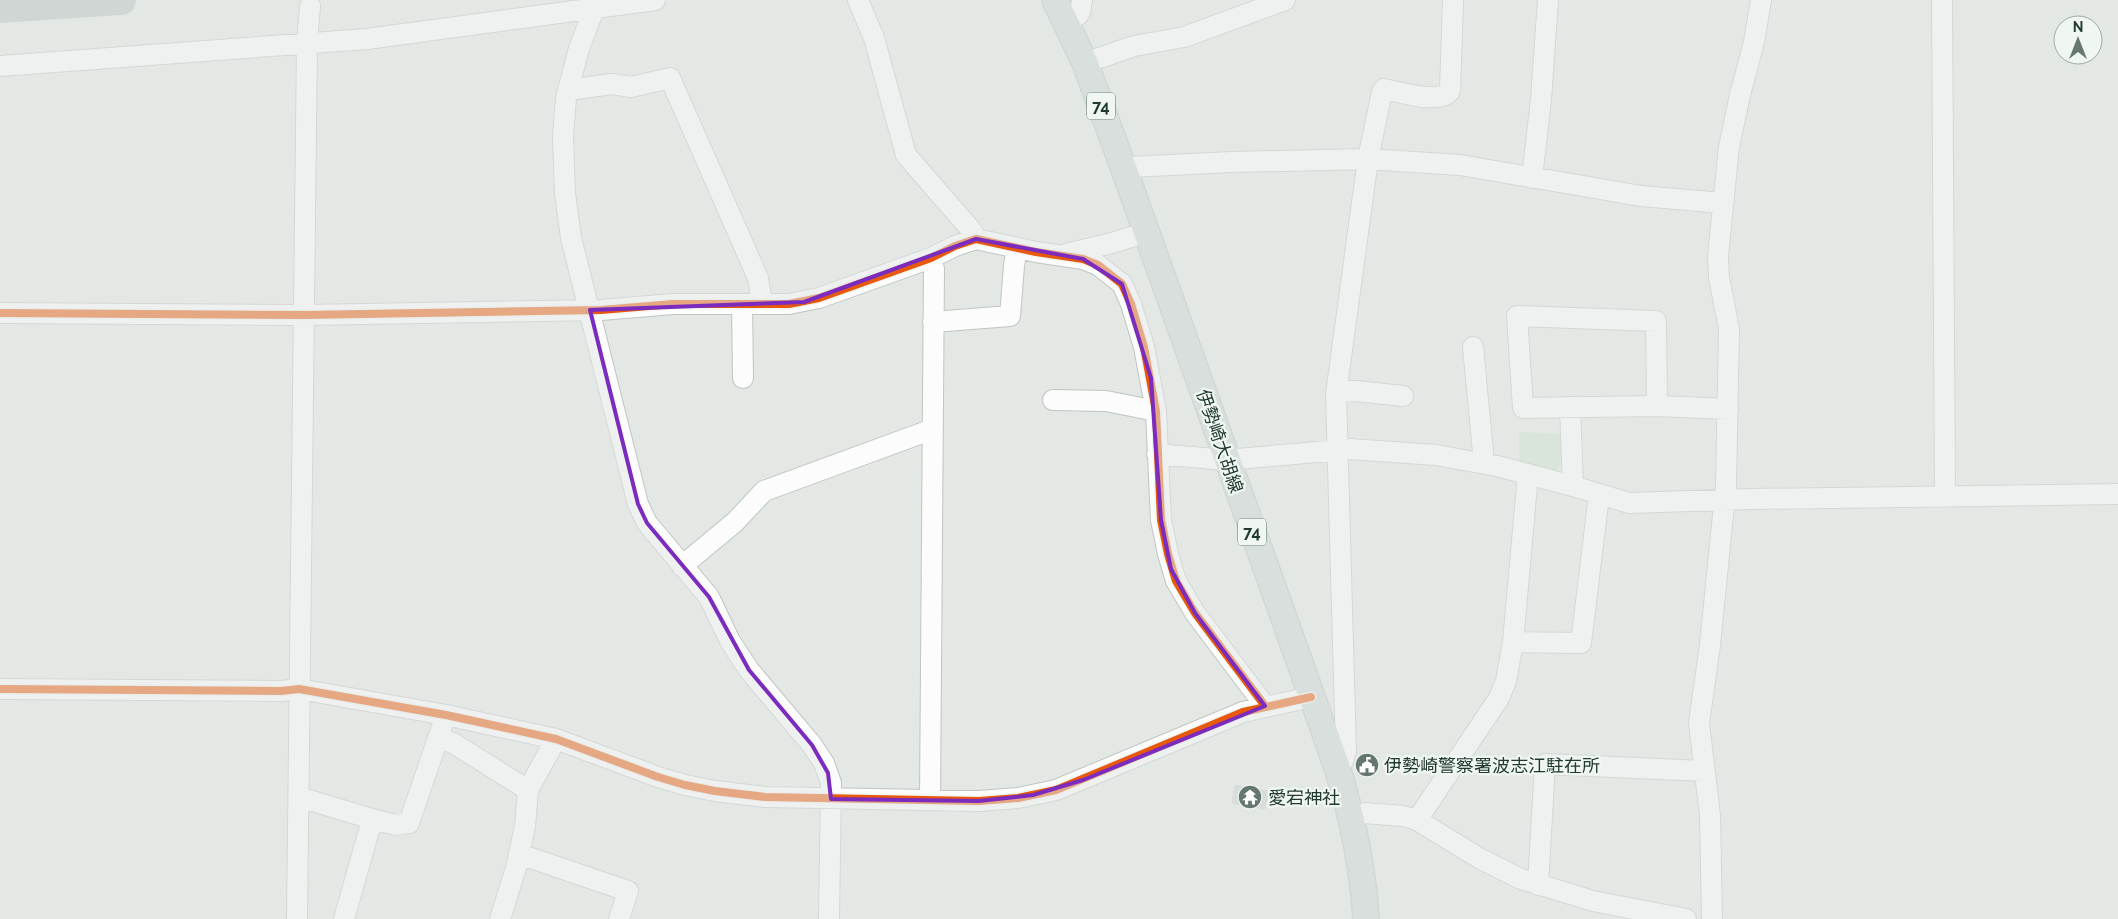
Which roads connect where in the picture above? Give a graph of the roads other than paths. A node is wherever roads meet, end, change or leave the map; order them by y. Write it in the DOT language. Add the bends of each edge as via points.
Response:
graph roads {
  1 [pos="121,0"];
  2 [pos="654,0"];
  3 [pos="858,0"];
  4 [pos="1055,0"];
  5 [pos="1082,0"];
  6 [pos="1285,0"];
  7 [pos="1453,0"];
  8 [pos="1548,0"];
  9 [pos="1761,0"];
  10 [pos="1942,0"];
  11 [pos="596,5"];
  12 [pos="310,6"];
  13 [pos="0,8"];
  14 [pos="1067,24"];
  15 [pos="307,43"];
  16 [pos="1085,63"];
  17 [pos="0,66"];
  18 [pos="568,90"];
  19 [pos="1368,158"];
  20 [pos="1124,169"];
  21 [pos="1532,178"];
  22 [pos="1723,203"];
  23 [pos="1147,232"];
  24 [pos="976,239"];
  25 [pos="1017,248"];
  26 [pos="1060,255"];
  27 [pos="931,258"];
  28 [pos="742,304"];
  29 [pos="762,304"];
  30 [pos="590,310"];
  31 [pos="0,313"];
  32 [pos="304,315"];
  33 [pos="934,322"];
  34 [pos="1473,347"];
  35 [pos="744,378"];
  36 [pos="1337,389"];
  37 [pos="1403,396"];
  38 [pos="1053,400"];
  39 [pos="1657,406"];
  40 [pos="1570,407"];
  41 [pos="1728,408"];
  42 [pos="1156,411"];
  43 [pos="933,429"];
  44 [pos="1337,450"];
  45 [pos="1157,454"];
  46 [pos="1226,460"];
  47 [pos="1484,463"];
  48 [pos="1528,474"];
  49 [pos="1572,486"];
  50 [pos="2118,494"];
  51 [pos="1600,495"];
  52 [pos="1945,496"];
  53 [pos="1724,500"];
  54 [pos="682,566"];
  55 [pos="1513,642"];
  56 [pos="0,689"];
  57 [pos="299,689"];
  58 [pos="1311,697"];
  59 [pos="1265,706"];
  60 [pos="446,716"];
  61 [pos="438,738"];
  62 [pos="556,739"];
  63 [pos="1337,767"];
  64 [pos="1704,770"];
  65 [pos="528,790"];
  66 [pos="299,797"];
  67 [pos="831,799"];
  68 [pos="930,800"];
  69 [pos="1351,818"];
  70 [pos="1418,820"];
  71 [pos="379,821"];
  72 [pos="519,854"];
  73 [pos="1538,884"];
  74 [pos="297,919"];
  75 [pos="344,919"];
  76 [pos="500,919"];
  77 [pos="619,919"];
  78 [pos="829,919"];
  79 [pos="1366,919"];
  80 [pos="1686,919"];
  81 [pos="1712,919"];
  1 -- 13 [label="highway"];
  2 -- 11 [label="street"];
  3 -- 24 [label="street" via="874,38 906,154"];
  4 -- 14 [label="main road, 伊勢崎大胡線 / 74"];
  5 -- 14 [label="street" via="1080,13"];
  6 -- 16 [label="street" via="1184,37 1134,46"];
  7 -- 19 [label="street" via="1450,91 1436,98 1384,89"];
  8 -- 21 [label="street"];
  9 -- 22 [label="street" via="1732,128"];
  10 -- 52 [label="street"];
  11 -- 15 [label="street" via="376,38"];
  11 -- 18 [label="street"];
  12 -- 15 [label="street"];
  14 -- 16 [label="main road, 伊勢崎大胡線 / 74"];
  15 -- 17 [label="street"];
  15 -- 32 [label="street"];
  16 -- 20 [label="main road, 伊勢崎大胡線 / 74"];
  18 -- 29 [label="street" via="612,84 632,86 670,78 758,278"];
  18 -- 30 [label="street" via="563,136 565,193 571,238"];
  19 -- 20 [label="street"];
  19 -- 21 [label="street" via="1460,165"];
  19 -- 36 [label="street"];
  20 -- 23 [label="main road, 伊勢崎大胡線 / 74"];
  21 -- 22 [label="street" via="1641,196"];
  22 -- 41 [label="street" via="1718,266 1729,329"];
  23 -- 26 [label="street" via="1112,244"];
  23 -- 46 [label="main road, 伊勢崎大胡線 / 74"];
  24 -- 25 [label="street"];
  24 -- 27 [label="street"];
  25 -- 26 [label="street"];
  25 -- 33 [label="street" via="1010,316"];
  26 -- 42 [label="street" via="1098,265 1122,284 1144,347"];
  27 -- 29 [label="street" via="819,298 789,304"];
  27 -- 33 [label="street"];
  28 -- 29 [label="street"];
  28 -- 30 [label="street" via="674,304"];
  28 -- 35 [label="street"];
  30 -- 32 [label="street"];
  30 -- 54 [label="street" via="638,504 647,523"];
  31 -- 32 [label="street"];
  32 -- 57 [label="street"];
  33 -- 43 [label="street"];
  34 -- 47 [label="street"];
  36 -- 37 [label="street"];
  36 -- 44 [label="street"];
  38 -- 42 [label="street" via="1106,401"];
  39 -- 40 [label="street"];
  39 -- 40 [label="street" via="1656,321 1517,316 1523,408"];
  39 -- 41 [label="street"];
  40 -- 49 [label="street"];
  41 -- 53 [label="street"];
  42 -- 45 [label="street"];
  43 -- 54 [label="street" via="764,491 735,522"];
  43 -- 68 [label="street"];
  44 -- 46 [label="street"];
  44 -- 47 [label="street" via="1436,455"];
  44 -- 63 [label="street" via="1346,751"];
  45 -- 46 [label="street"];
  45 -- 59 [label="street" via="1161,520 1176,581 1195,613"];
  46 -- 58 [label="main road, 伊勢崎大胡線 / 74"];
  47 -- 48 [label="street"];
  48 -- 49 [label="street"];
  48 -- 55 [label="street"];
  49 -- 51 [label="street"];
  50 -- 52 [label="street"];
  51 -- 53 [label="street" via="1630,503"];
  51 -- 55 [label="street" via="1581,643"];
  52 -- 53 [label="street"];
  53 -- 64 [label="street" via="1700,723"];
  54 -- 67 [label="street" via="709,597 730,641 749,670 824,763 831,783"];
  55 -- 70 [label="street" via="1499,698"];
  56 -- 57 [label="street"];
  57 -- 60 [label="street"];
  57 -- 66 [label="street"];
  58 -- 59 [label="street"];
  58 -- 63 [label="main road, 伊勢崎大胡線 / 74"];
  59 -- 68 [label="street" via="1222,720 1056,790 1018,798"];
  60 -- 61 [label="street"];
  60 -- 62 [label="street"];
  61 -- 65 [label="street" via="453,743"];
  61 -- 71 [label="street" via="409,823 396,825"];
  62 -- 65 [label="street"];
  62 -- 67 [label="street" via="684,785 743,796"];
  63 -- 69 [label="main road, 伊勢崎大胡線 / 74"];
  64 -- 73 [label="street" via="1545,764"];
  64 -- 81 [label="street" via="1711,830"];
  65 -- 72 [label="street"];
  66 -- 71 [label="street"];
  66 -- 74 [label="street"];
  67 -- 68 [label="street"];
  67 -- 78 [label="street"];
  69 -- 70 [label="street" via="1365,813"];
  69 -- 79 [label="main road, 伊勢崎大胡線 / 74" via="1361,865"];
  70 -- 73 [label="street" via="1479,858 1520,879"];
  71 -- 75 [label="street" via="370,827"];
  72 -- 76 [label="street"];
  72 -- 77 [label="street" via="628,891"];
  73 -- 80 [label="street" via="1593,901"];
}
